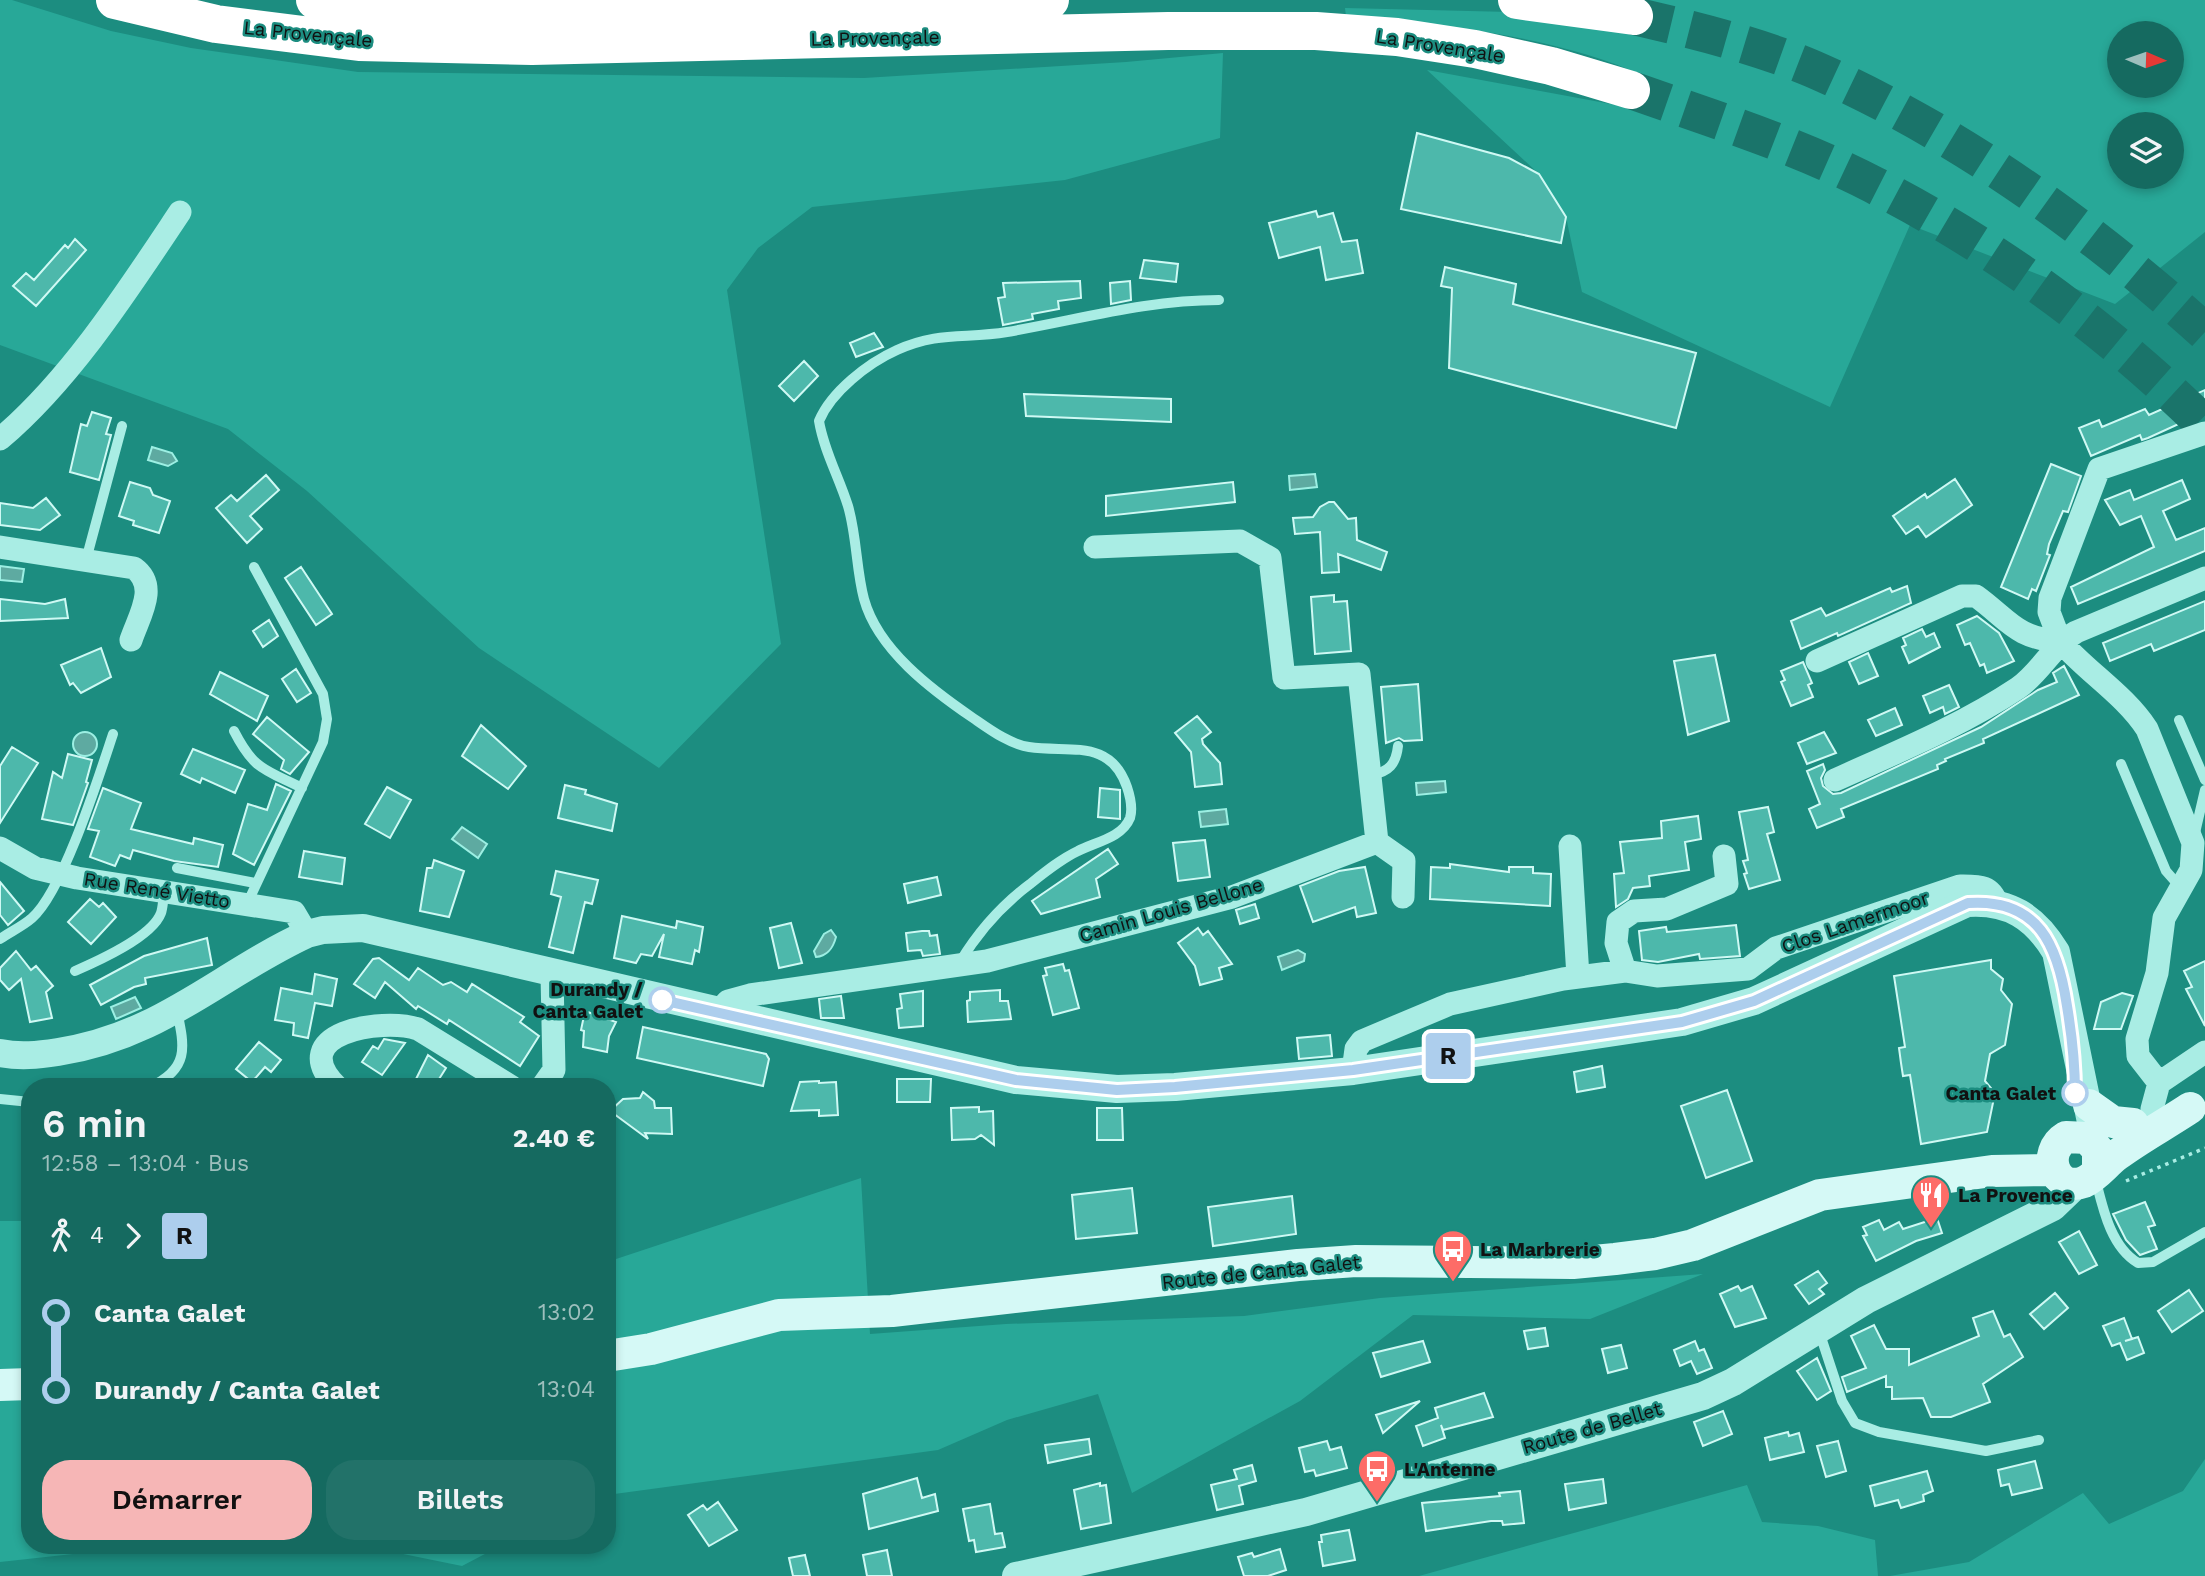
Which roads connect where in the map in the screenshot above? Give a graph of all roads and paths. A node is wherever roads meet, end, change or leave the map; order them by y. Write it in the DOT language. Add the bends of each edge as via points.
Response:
graph roads {
  1 [pos="116,0"];
  2 [pos="315,0"];
  3 [pos="1050,0"];
  4 [pos="1517,0"];
  5 [pos="1634,16"];
  6 [pos="1631,90"];
  7 [pos="180,212"];
  8 [pos="1219,300"];
  9 [pos="122,426"];
  10 [pos="2205,433"];
  11 [pos="0,439"];
  12 [pos="0,547"];
  13 [pos="1095,547"];
  14 [pos="86,560"];
  15 [pos="254,567"];
  16 [pos="2205,578"];
  17 [pos="131,640"];
  18 [pos="2060,641"];
  19 [pos="1818,661"];
  20 [pos="2179,720"];
  21 [pos="234,731"];
  22 [pos="113,734"];
  23 [pos="1398,746"];
  24 [pos="2121,764"];
  25 [pos="1371,775"];
  26 [pos="1835,780"];
  27 [pos="2205,780"];
  28 [pos="302,788"];
  29 [pos="2205,790"];
  30 [pos="1377,842"];
  31 [pos="2193,843"];
  32 [pos="1570,846"];
  33 [pos="0,848"];
  34 [pos="1724,856"];
  35 [pos="177,868"];
  36 [pos="61,873"];
  37 [pos="2181,888"];
  38 [pos="165,891"];
  39 [pos="251,894"];
  40 [pos="1403,897"];
  41 [pos="1997,904"];
  42 [pos="307,934"];
  43 [pos="0,939"];
  44 [pos="959,965"];
  45 [pos="75,971"];
  46 [pos="1625,971"];
  47 [pos="552,975"];
  48 [pos="1578,977"];
  49 [pos="177,1011"];
  50 [pos="719,1011"];
  51 [pos="2074,1052"];
  52 [pos="2205,1052"];
  53 [pos="0,1053"];
  54 [pos="1353,1070"];
  55 [pos="164,1078"];
  56 [pos="331,1078"];
  57 [pos="497,1078"];
  58 [pos="548,1078"];
  59 [pos="2159,1083"];
  60 [pos="0,1099"];
  61 [pos="21,1101"];
  62 [pos="2089,1105"];
  63 [pos="2197,1105"];
  64 [pos="2143,1121"];
  65 [pos="2205,1148"];
  66 [pos="2077,1160"];
  67 [pos="2205,1232"];
  68 [pos="1818,1329"];
  69 [pos="616,1355"];
  70 [pos="21,1384"];
  71 [pos="0,1385"];
  72 [pos="2039,1440"];
  73 [pos="1016,1576"];
  1 -- 6 [label="highway, La Provençale" via="216,24 359,42 532,46 1316,31 1475,48"];
  2 -- 3 [label="highway, La Provençale" via="531,11"];
  4 -- 5 [label="highway"];
  7 -- 11 [label="street" via="130,288 65,370 26,417"];
  8 -- 44 [label="lane" via="1140,305 1005,333 923,340 890,353 864,372 833,399 819,421 852,525 864,599 891,649 971,717 1000,735 1027,747 1080,750 1112,760 1131,800 1125,827 1077,851 1027,886 973,941"];
  9 -- 14 [label="lane"];
  10 -- 18 [label="street" via="2099,469 2050,598 2049,612"];
  12 -- 14 [label="street"];
  13 -- 25 [label="street" via="1240,541 1270,558 1284,678 1359,674"];
  14 -- 17 [label="street" via="134,568 142,574 147,593"];
  15 -- 28 [label="lane" via="323,694 327,719 323,742"];
  16 -- 18 [label="street"];
  18 -- 19 [label="street" via="2036,640 2008,624 1976,596 1962,596"];
  18 -- 26 [label="street" via="2047,663 1986,709"];
  18 -- 31 [label="street" via="2137,713"];
  20 -- 27 [label="lane"];
  21 -- 28 [label="lane" via="253,762"];
  22 -- 36 [label="lane"];
  23 -- 25 [label="lane" via="1392,765"];
  24 -- 37 [label="lane" via="2165,871"];
  25 -- 30 [label="street"];
  28 -- 39 [label="lane"];
  29 -- 31 [label="lane"];
  30 -- 40 [label="street" via="1405,861"];
  30 -- 44 [label="street, Camin Louis Bellone" via="1232,897"];
  31 -- 37 [label="street" via="2190,870"];
  32 -- 48 [label="street"];
  33 -- 36 [label="street, Rue René Vietto" via="28,865"];
  34 -- 46 [label="street" via="1727,884 1667,909 1634,911 1618,922 1616,943"];
  35 -- 39 [label="lane"];
  36 -- 38 [label="street, Rue René Vietto"];
  36 -- 43 [label="lane" via="33,917"];
  37 -- 59 [label="street" via="2168,908 2160,934 2157,973 2134,1056"];
  38 -- 39 [label="street, Rue René Vietto"];
  38 -- 45 [label="lane" via="152,926"];
  39 -- 42 [label="street, Rue René Vietto" via="294,912"];
  41 -- 46 [label="street, Clos Lamermoor" via="1987,888 1961,886 1776,948 1748,969 1657,976"];
  41 -- 51 [label="street" via="2034,923 2056,952"];
  41 -- 54 [label="street" via="1968,903 1754,1001 1682,1022"];
  42 -- 47 [label="street" via="338,929 386,932"];
  42 -- 49 [label="street"];
  44 -- 50 [label="street, Camin Louis Bellone" via="750,995 728,1000"];
  46 -- 48 [label="street, Clos Lamermoor"];
  47 -- 50 [label="street"];
  47 -- 58 [label="street" via="554,1070"];
  48 -- 54 [label="street, Clos Lamermoor" via="1450,1004 1373,1035 1356,1049"];
  49 -- 53 [label="street" via="90,1046 36,1055"];
  49 -- 55 [label="lane" via="182,1056 176,1070"];
  50 -- 54 [label="street" via="1016,1080 1077,1088 1175,1087"];
  51 -- 62 [label="street"];
  51 -- 66 [label="street" via="2072,1124"];
  52 -- 59 [label="street"];
  56 -- 57 [label="street" via="321,1053 326,1042 339,1033 403,1024"];
  59 -- 64 [label="street" via="2152,1109"];
  60 -- 61 [label="lane"];
  62 -- 64 [label="main road" via="2113,1122"];
  62 -- 66 [label="street"];
  63 -- 64 [label="main road"];
  63 -- 66 [label="main road"];
  64 -- 66 [label="main road"];
  65 -- 66 [label="path" via="2116,1186 2105,1184"];
  66 -- 67 [label="lane" via="2120,1248 2138,1263 2154,1262"];
  66 -- 68 [label="street, Route de Bellet" via="2053,1207 1866,1300"];
  66 -- 69 [label="main road, Route de Canta Galet" via="1820,1195 1730,1232 1655,1254 1573,1263 1298,1265 892,1311 779,1315"];
  68 -- 72 [label="lane" via="1842,1401 1855,1423 1879,1432 1986,1451"];
  68 -- 73 [label="street, Route de Bellet" via="1703,1396 1307,1512"];
  70 -- 71 [label="main road"];
}
